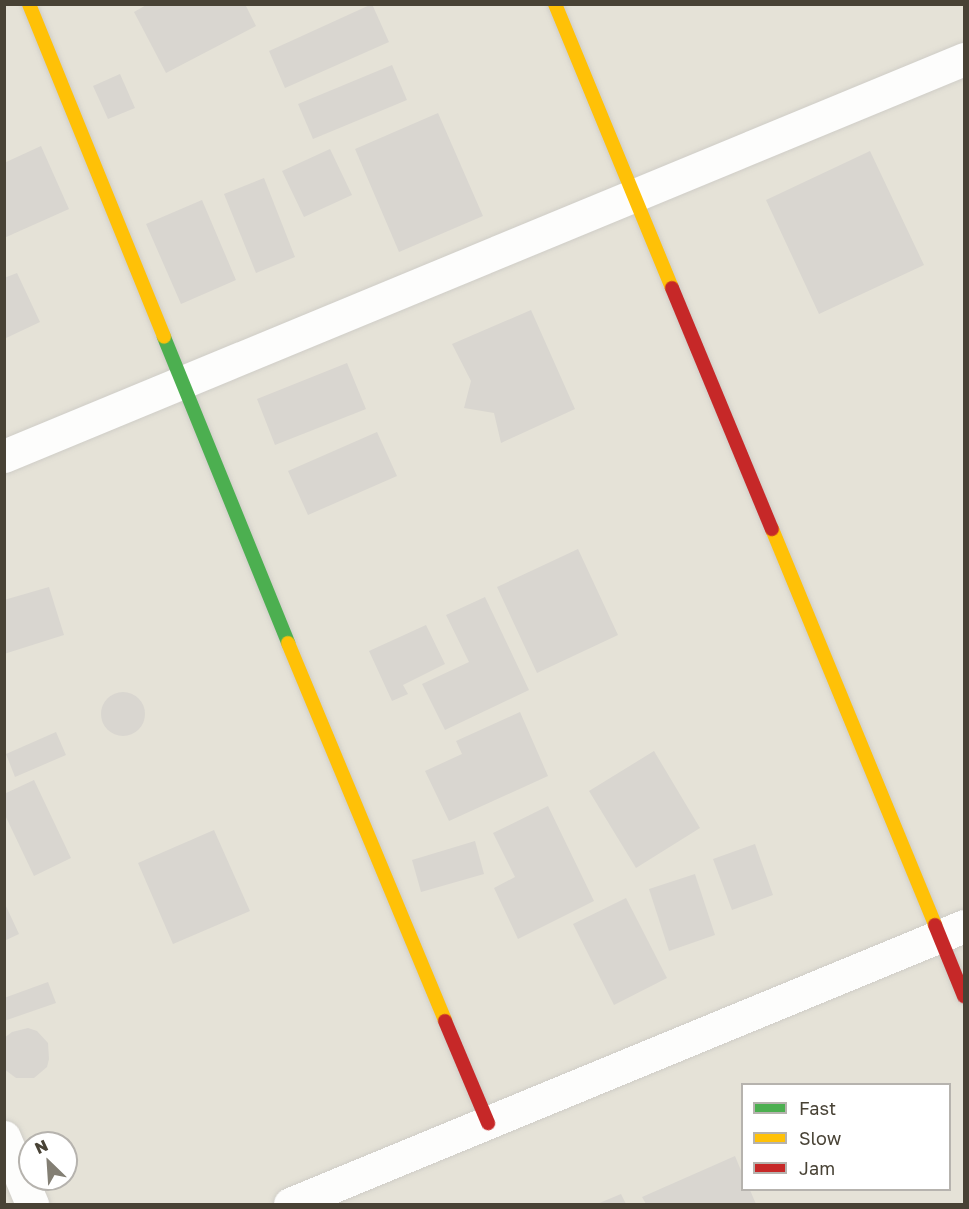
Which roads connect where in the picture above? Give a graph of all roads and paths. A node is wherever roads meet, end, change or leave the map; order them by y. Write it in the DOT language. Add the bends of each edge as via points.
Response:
graph roads {
  1 [pos="29,4"];
  2 [pos="555,4"];
  3 [pos="964,59"];
  4 [pos="634,196"];
  5 [pos="183,383"];
  6 [pos="4,456"];
  7 [pos="952,931"];
  8 [pos="964,996"];
  9 [pos="488,1123"];
  10 [pos="4,1137"];
  11 [pos="32,1204"];
  12 [pos="290,1204"];
  1 -- 5 [label="street"];
  2 -- 4 [label="street"];
  3 -- 4 [label="street"];
  4 -- 5 [label="street"];
  4 -- 7 [label="street"];
  5 -- 6 [label="street"];
  5 -- 9 [label="street"];
  7 -- 8 [label="street"];
  7 -- 9 [label="street"];
  9 -- 12 [label="street"];
  10 -- 11 [label="street"];
}
